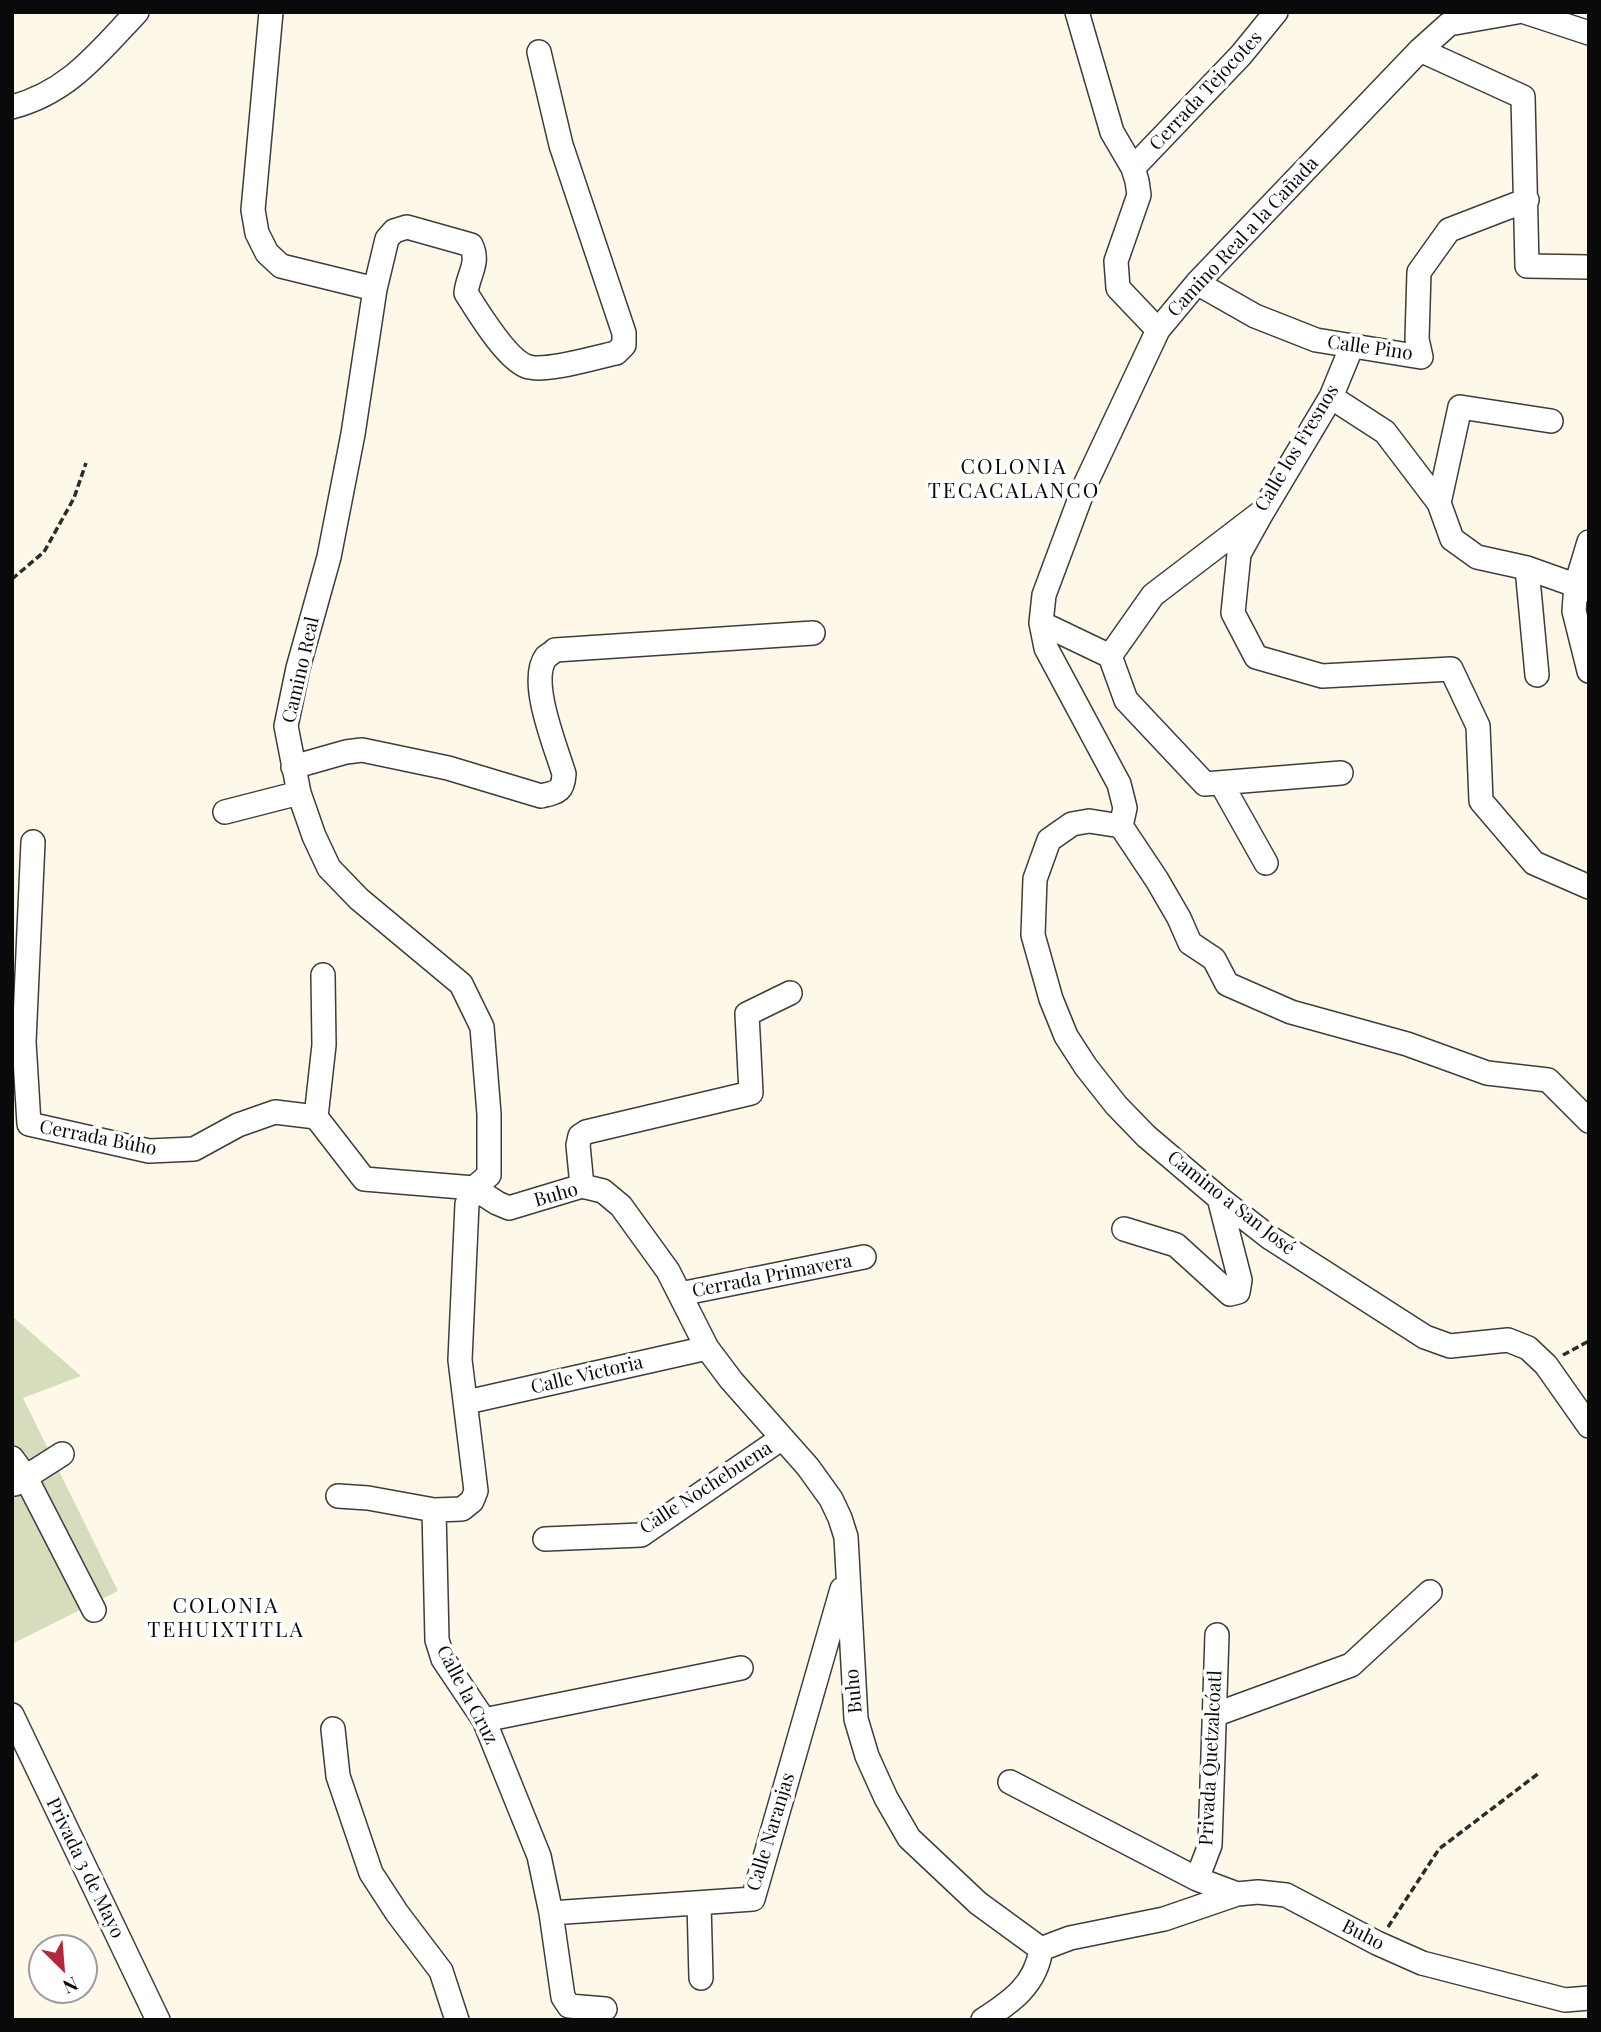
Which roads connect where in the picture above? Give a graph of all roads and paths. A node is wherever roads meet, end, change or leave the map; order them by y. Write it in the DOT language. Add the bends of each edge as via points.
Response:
graph roads {
  1 [pos="137,12"];
  2 [pos="271,12"];
  3 [pos="1077,12"];
  4 [pos="1276,12"];
  5 [pos="1517,12"];
  6 [pos="1525,12"];
  7 [pos="1589,33"];
  8 [pos="1420,50"];
  9 [pos="539,52"];
  10 [pos="12,107"];
  11 [pos="1133,168"];
  12 [pos="1527,200"];
  13 [pos="1589,267"];
  14 [pos="1197,283"];
  15 [pos="375,289"];
  16 [pos="1158,330"];
  17 [pos="1352,346"];
  18 [pos="1331,397"];
  19 [pos="1551,421"];
  20 [pos="86,463"];
  21 [pos="1438,503"];
  22 [pos="1263,511"];
  23 [pos="1589,542"];
  24 [pos="1527,568"];
  25 [pos="12,579"];
  26 [pos="1582,588"];
  27 [pos="1041,623"];
  28 [pos="814,633"];
  29 [pos="1110,656"];
  30 [pos="1589,671"];
  31 [pos="1537,675"];
  32 [pos="293,767"];
  33 [pos="1341,773"];
  34 [pos="1221,783"];
  35 [pos="299,793"];
  36 [pos="225,812"];
  37 [pos="1121,827"];
  38 [pos="33,842"];
  39 [pos="1266,863"];
  40 [pos="1589,887"];
  41 [pos="323,975"];
  42 [pos="790,993"];
  43 [pos="316,1117"];
  44 [pos="1589,1121"];
  45 [pos="582,1185"];
  46 [pos="474,1188"];
  47 [pos="1219,1198"];
  48 [pos="1124,1229"];
  49 [pos="864,1257"];
  50 [pos="680,1294"];
  51 [pos="1589,1341"];
  52 [pos="707,1348"];
  53 [pos="1545,1365"];
  54 [pos="467,1402"];
  55 [pos="1589,1426"];
  56 [pos="782,1438"];
  57 [pos="62,1454"];
  58 [pos="17,1473"];
  59 [pos="338,1496"];
  60 [pos="434,1510"];
  61 [pos="545,1539"];
  62 [pos="847,1572"];
  63 [pos="1430,1592"];
  64 [pos="94,1610"];
  65 [pos="1217,1635"];
  66 [pos="741,1668"];
  67 [pos="12,1715"];
  68 [pos="1214,1715"];
  69 [pos="484,1720"];
  70 [pos="333,1729"];
  71 [pos="1539,1773"];
  72 [pos="1010,1782"];
  73 [pos="1198,1879"];
  74 [pos="1237,1894"];
  75 [pos="699,1903"];
  76 [pos="551,1913"];
  77 [pos="1377,1943"];
  78 [pos="1041,1949"];
  79 [pos="701,1978"];
  80 [pos="1589,1998"];
  81 [pos="605,2009"];
  82 [pos="158,2020"];
  83 [pos="457,2020"];
  84 [pos="982,2020"];
  1 -- 10 [label="street" via="76,76 36,101"];
  2 -- 15 [label="street" via="253,210 257,233 267,253 281,266"];
  3 -- 11 [label="street" via="1112,132"];
  4 -- 11 [label="street, Cerrada Tejocotes"];
  5 -- 8 [label="street, Camino Real a la Cañada" via="1449,24"];
  6 -- 7 [label="street"];
  8 -- 12 [label="street" via="1523,97"];
  8 -- 14 [label="street, Camino Real a la Cañada"];
  9 -- 15 [label="street, Camino Real" via="561,145 624,333 624,345 616,353 542,369 522,364 466,293 475,264 471,244 407,228 394,231 387,239"];
  11 -- 16 [label="street" via="1139,195 1116,261 1118,288"];
  12 -- 13 [label="street" via="1527,266"];
  12 -- 17 [label="street, Calle Pino" via="1449,230 1419,272 1417,339 1422,357"];
  14 -- 16 [label="street, Camino Real a la Cañada"];
  14 -- 17 [label="street, Calle Pino" via="1255,316 1316,340"];
  15 -- 32 [label="street, Camino Real" via="330,557 286,726"];
  16 -- 27 [label="street, Camino Real a la Cañada" via="1085,485 1044,595"];
  17 -- 18 [label="street, Calle los Fresnos"];
  18 -- 21 [label="street" via="1385,432"];
  18 -- 22 [label="street, Calle los Fresnos"];
  19 -- 21 [label="street" via="1460,407"];
  20 -- 25 [label="path" via="74,498 44,552"];
  21 -- 24 [label="street" via="1452,539 1477,557"];
  22 -- 29 [label="street, Calle los Fresnos" via="1153,595"];
  22 -- 40 [label="street" via="1239,554 1233,613 1256,657 1322,676 1451,669 1478,726 1481,801 1534,863"];
  23 -- 26 [label="street"];
  24 -- 26 [label="street"];
  24 -- 31 [label="street"];
  26 -- 30 [label="street" via="1574,611"];
  27 -- 29 [label="street"];
  27 -- 37 [label="street, Camino Real a la Cañada" via="1045,648 1119,784 1125,808"];
  28 -- 32 [label="street" via="555,650 546,656 541,669 540,691 564,774 564,785 556,793 541,796 448,768 362,750"];
  29 -- 34 [label="street" via="1126,700 1205,784"];
  32 -- 35 [label="street, Camino Real"];
  33 -- 34 [label="street"];
  34 -- 39 [label="street"];
  35 -- 36 [label="street"];
  35 -- 46 [label="street, Camino Real" via="329,868 461,984 482,1027 489,1175"];
  37 -- 44 [label="street" via="1157,880 1190,943 1214,959 1227,984 1291,1012 1407,1044 1487,1073 1548,1080"];
  37 -- 47 [label="street, Camino a San José" via="1090,821 1072,824 1049,840 1035,879 1033,934 1051,999 1066,1036 1086,1067 1146,1136"];
  38 -- 43 [label="street, Cerrada Búho" via="24,1042 29,1124 149,1151 194,1149 238,1125 275,1112"];
  41 -- 43 [label="street" via="324,1045"];
  42 -- 45 [label="street" via="747,1014 751,1093 586,1132 578,1145"];
  43 -- 46 [label="street, Buho" via="364,1179"];
  45 -- 46 [label="street, Buho" via="509,1208"];
  45 -- 50 [label="street, Buho" via="603,1191 621,1206"];
  46 -- 54 [label="street" via="467,1204 460,1360"];
  47 -- 48 [label="street" via="1240,1280 1238,1292 1230,1294 1176,1245"];
  47 -- 53 [label="street, Camino a San José" via="1269,1237 1425,1337 1450,1346 1508,1340 1528,1348"];
  49 -- 50 [label="street, Cerrada Primavera"];
  50 -- 52 [label="street, Buho"];
  51 -- 53 [label="path"];
  52 -- 54 [label="street, Calle Victoria"];
  52 -- 56 [label="street, Buho"];
  53 -- 55 [label="street, Camino a San José"];
  54 -- 60 [label="street" via="476,1492 462,1509"];
  56 -- 61 [label="street, Calle Nochebuena" via="641,1535"];
  56 -- 62 [label="street, Buho" via="808,1467 841,1518"];
  57 -- 58 [label="street"];
  58 -- 64 [label="street"];
  59 -- 60 [label="street"];
  60 -- 69 [label="street, Calle la Cruz" via="437,1640 443,1659"];
  62 -- 75 [label="street, Calle Naranjas" via="753,1899"];
  62 -- 78 [label="street, Buho" via="856,1719 886,1798 909,1838 978,1903"];
  63 -- 68 [label="street" via="1351,1665"];
  65 -- 68 [label="street, Privada Quetzalcóatl"];
  66 -- 69 [label="street"];
  67 -- 82 [label="street, Privada 3 de Mayo"];
  68 -- 73 [label="street, Privada Quetzalcóatl" via="1210,1846"];
  69 -- 76 [label="street, Calle la Cruz" via="539,1856"];
  70 -- 83 [label="street" via="338,1776 372,1873 441,1971"];
  71 -- 77 [label="path" via="1439,1849"];
  72 -- 73 [label="street"];
  73 -- 74 [label="street"];
  74 -- 77 [label="street, Buho" via="1286,1895"];
  74 -- 78 [label="street, Buho" via="1164,1919 1070,1938"];
  75 -- 76 [label="street, Calle Naranjas"];
  75 -- 79 [label="street"];
  76 -- 81 [label="street, Calle la Cruz" via="563,1997 569,2006"];
  77 -- 80 [label="street, Buho" via="1422,1963 1487,1981 1565,2000"];
  78 -- 84 [label="street" via="1039,1965 1028,1983 1009,2003"];
}
